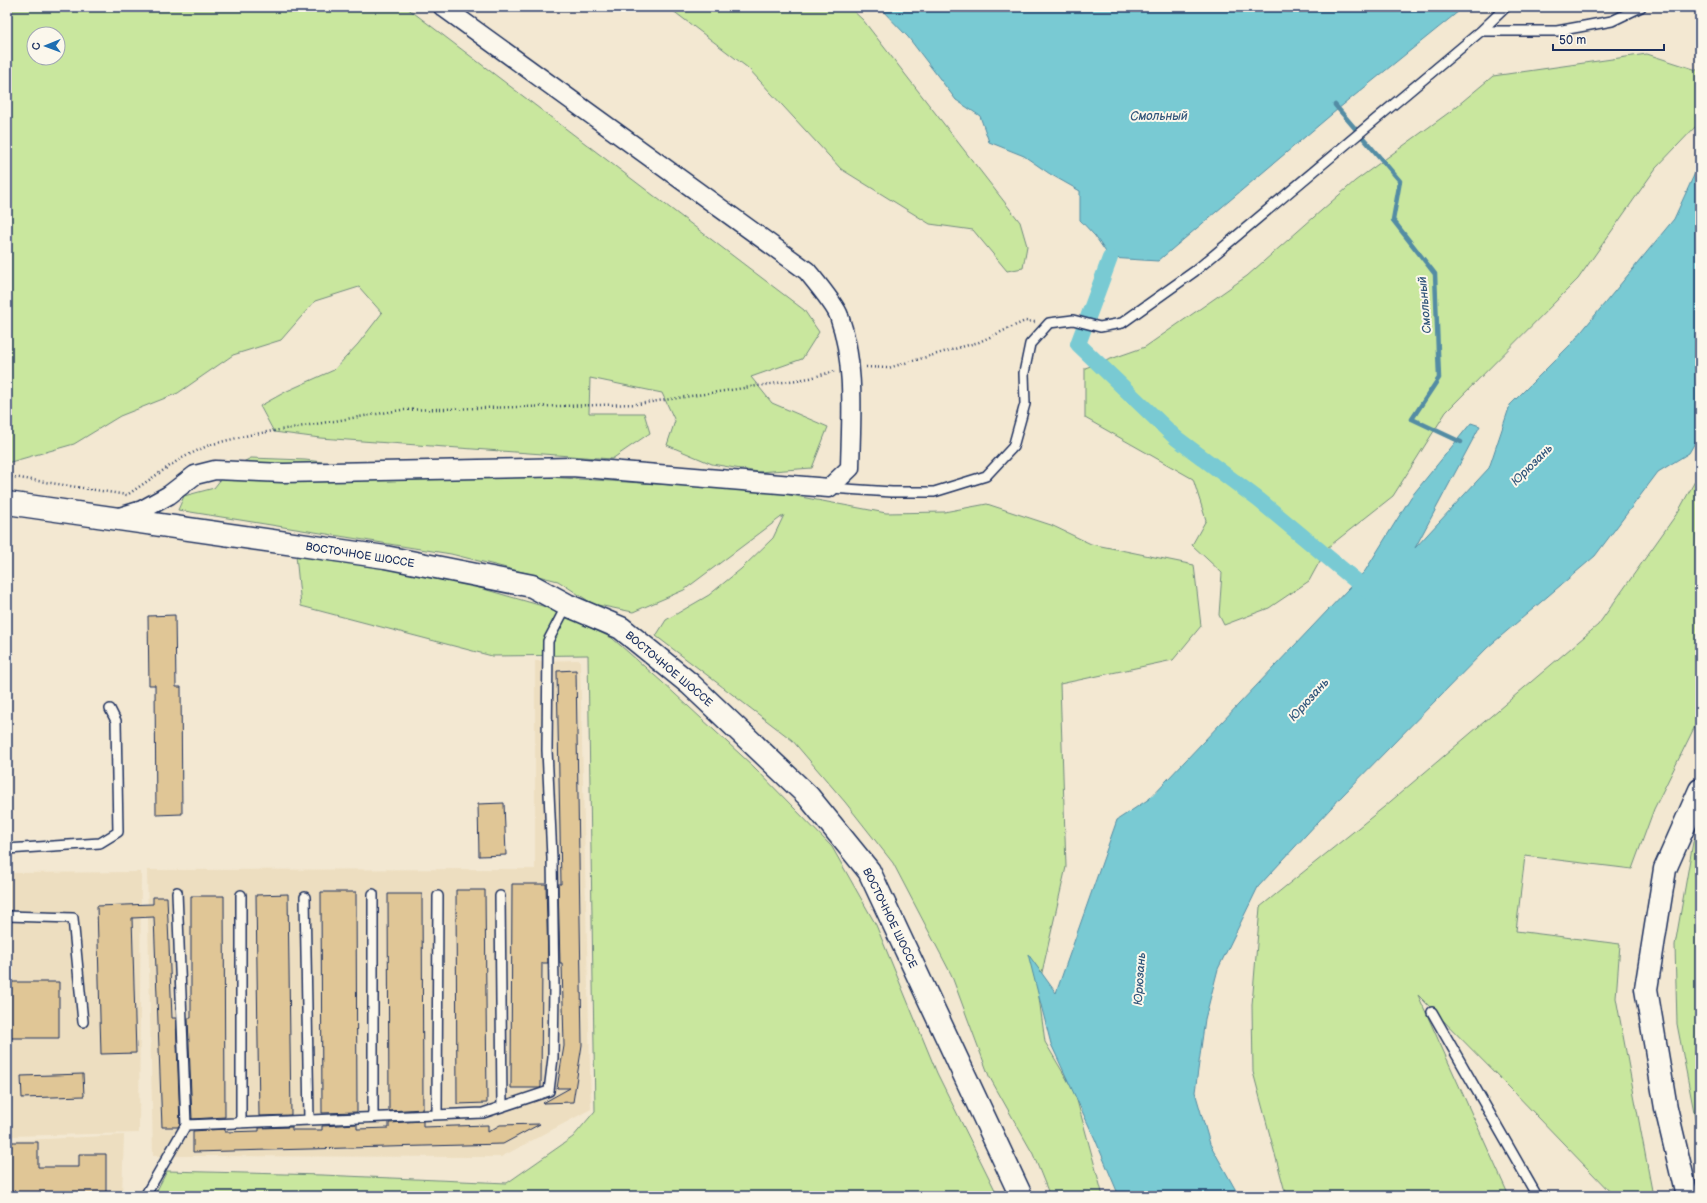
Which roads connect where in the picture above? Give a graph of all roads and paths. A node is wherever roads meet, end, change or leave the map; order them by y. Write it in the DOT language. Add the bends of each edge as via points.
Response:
graph roads {
  1 [pos="443,7"];
  2 [pos="1506,7"];
  3 [pos="1641,7"];
  4 [pos="1481,31"];
  5 [pos="1049,323"];
  6 [pos="849,367"];
  7 [pos="7,476"];
  8 [pos="829,488"];
  9 [pos="7,502"];
  10 [pos="116,518"];
  11 [pos="567,605"];
  12 [pos="110,709"];
  13 [pos="1700,790"];
  14 [pos="7,848"];
  15 [pos="177,892"];
  16 [pos="373,894"];
  17 [pos="241,895"];
  18 [pos="438,896"];
  19 [pos="500,896"];
  20 [pos="305,897"];
  21 [pos="7,916"];
  22 [pos="1432,1012"];
  23 [pos="83,1022"];
  24 [pos="502,1106"];
  25 [pos="437,1115"];
  26 [pos="373,1117"];
  27 [pos="309,1120"];
  28 [pos="241,1123"];
  29 [pos="186,1125"];
  30 [pos="145,1196"];
  31 [pos="1021,1196"];
  32 [pos="1537,1196"];
  33 [pos="1687,1196"];
  1 -- 6 [label="street" via="808,271 839,314"];
  2 -- 4 [label="lane"];
  3 -- 4 [label="lane" via="1612,21 1557,31"];
  4 -- 5 [label="lane" via="1195,271 1122,323 1100,327 1073,320"];
  5 -- 6 [label="path" via="1025,321 979,342 888,368"];
  5 -- 8 [label="lane" via="1030,344 1024,373 1025,404 1013,448 986,476 934,492"];
  6 -- 7 [label="path" via="810,378 638,404 401,410 249,435 209,445 180,459 127,495"];
  6 -- 8 [label="street" via="850,468"];
  8 -- 10 [label="street" via="572,468 283,473 215,470 195,475 142,510"];
  9 -- 10 [label="main road, ВОСТОЧНОЕ ШОССЕ"];
  10 -- 11 [label="main road, ВОСТОЧНОЕ ШОССЕ" via="385,557 532,586"];
  11 -- 24 [label="lane" via="548,641 547,750 552,858 553,1058 549,1091"];
  11 -- 31 [label="main road, ВОСТОЧНОЕ ШОССЕ" via="621,628 690,684 808,796 869,871"];
  12 -- 14 [label="lane" via="116,721 118,832 100,843"];
  13 -- 33 [label="main road" via="1665,869 1646,989 1666,1108"];
  15 -- 29 [label="lane"];
  16 -- 26 [label="lane"];
  17 -- 28 [label="lane"];
  18 -- 25 [label="lane"];
  19 -- 24 [label="lane"];
  20 -- 27 [label="lane"];
  21 -- 23 [label="lane" via="73,918"];
  22 -- 32 [label="lane"];
  24 -- 25 [label="lane" via="483,1113"];
  25 -- 26 [label="lane"];
  26 -- 27 [label="lane"];
  27 -- 28 [label="lane"];
  28 -- 29 [label="lane"];
  29 -- 30 [label="lane"];
}
